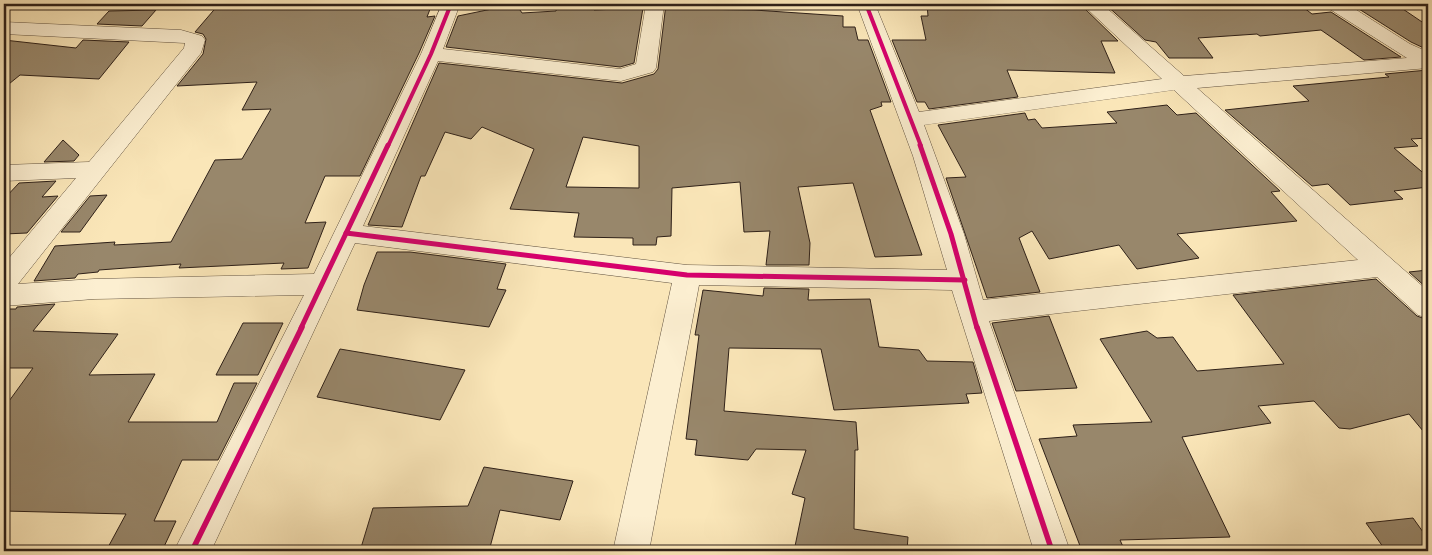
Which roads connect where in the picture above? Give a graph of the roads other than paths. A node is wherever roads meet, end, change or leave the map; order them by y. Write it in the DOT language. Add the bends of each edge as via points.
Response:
graph roads {
  1 [pos="451,4"];
  2 [pos="655,4"];
  3 [pos="866,4"];
  4 [pos="1091,4"];
  5 [pos="1335,4"];
  6 [pos="4,28"];
  7 [pos="431,54"];
  8 [pos="1428,61"];
  9 [pos="1179,84"];
  10 [pos="913,120"];
  11 [pos="96,170"];
  12 [pos="4,173"];
  13 [pos="346,233"];
  14 [pos="1383,267"];
  15 [pos="687,275"];
  16 [pos="964,280"];
  17 [pos="4,283"];
  18 [pos="323,284"];
  19 [pos="4,296"];
  20 [pos="1428,307"];
  21 [pos="972,312"];
  22 [pos="192,551"];
  23 [pos="631,551"];
  24 [pos="1052,551"];
  1 -- 7 [label="street"];
  2 -- 7 [label="street" via="646,68 621,75"];
  3 -- 10 [label="street"];
  4 -- 9 [label="street"];
  5 -- 8 [label="street"];
  6 -- 11 [label="street" via="181,36 195,40 194,49"];
  7 -- 13 [label="street"];
  8 -- 9 [label="street"];
  9 -- 10 [label="street"];
  9 -- 14 [label="street"];
  10 -- 16 [label="street"];
  11 -- 12 [label="street"];
  11 -- 17 [label="street"];
  13 -- 15 [label="street"];
  13 -- 18 [label="street"];
  14 -- 20 [label="street"];
  14 -- 21 [label="street"];
  15 -- 16 [label="street"];
  15 -- 23 [label="street"];
  16 -- 21 [label="street"];
  18 -- 19 [label="street" via="94,288"];
  18 -- 22 [label="street"];
  21 -- 24 [label="street"];
}
